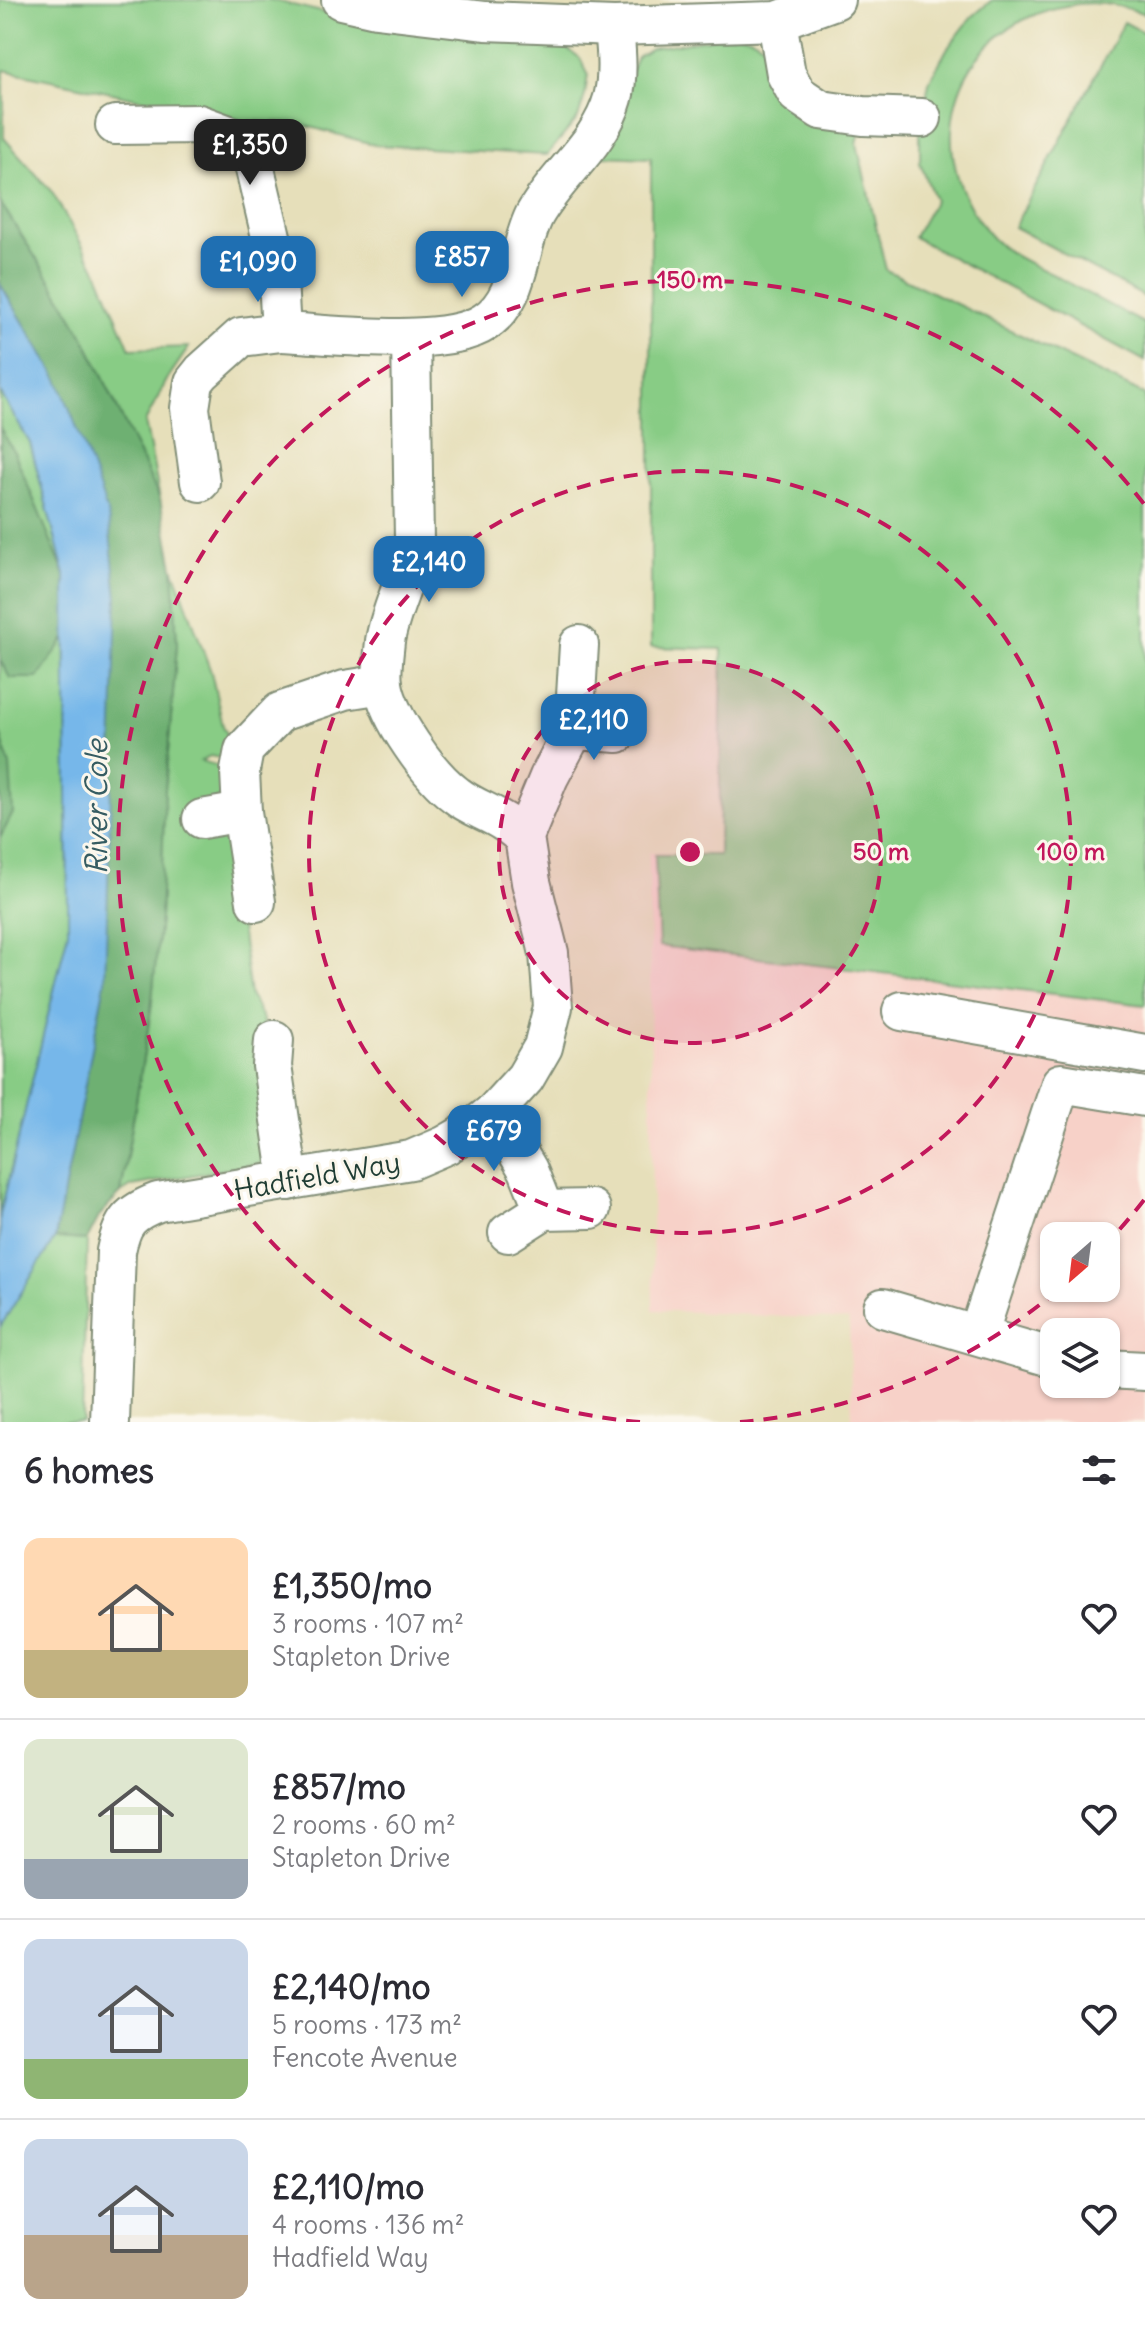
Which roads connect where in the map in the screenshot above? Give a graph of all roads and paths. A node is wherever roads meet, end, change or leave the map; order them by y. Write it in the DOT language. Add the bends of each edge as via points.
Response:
graph roads {
  1 [pos="341,0"];
  2 [pos="835,0"];
  3 [pos="777,21"];
  4 [pos="614,26"];
  5 [pos="922,118"];
  6 [pos="115,125"];
  7 [pos="281,332"];
  8 [pos="411,338"];
  9 [pos="200,482"];
  10 [pos="579,645"];
  11 [pos="383,684"];
  12 [pos="574,730"];
  13 [pos="618,733"];
  14 [pos="242,812"];
  15 [pos="202,819"];
  16 [pos="524,837"];
  17 [pos="256,902"];
  18 [pos="902,1011"];
  19 [pos="274,1040"];
  20 [pos="1145,1054"];
  21 [pos="1145,1097"];
  22 [pos="494,1112"];
  23 [pos="289,1181"];
  24 [pos="591,1209"];
  25 [pos="544,1210"];
  26 [pos="508,1233"];
  27 [pos="883,1308"];
  28 [pos="978,1335"];
  29 [pos="1040,1354"];
  30 [pos="1120,1370"];
  31 [pos="1145,1371"];
  32 [pos="110,1422"];
  1 -- 4 [label="street" via="485,21"];
  2 -- 3 [label="street"];
  3 -- 4 [label="street"];
  3 -- 5 [label="street" via="786,74 797,94 821,110"];
  4 -- 8 [label="street" via="613,99 593,140 534,215 504,305 485,322 459,333"];
  6 -- 7 [label="street" via="199,124 253,143 273,245"];
  7 -- 8 [label="street"];
  7 -- 9 [label="street" via="241,337 194,382 190,408"];
  8 -- 11 [label="street" via="414,541 390,618"];
  10 -- 12 [label="street"];
  11 -- 14 [label="street" via="345,690 280,712 244,750"];
  11 -- 16 [label="street" via="395,717 431,771 454,794"];
  12 -- 13 [label="street"];
  12 -- 16 [label="street"];
  14 -- 15 [label="street"];
  14 -- 17 [label="street"];
  16 -- 22 [label="street, Hadfield Way" via="549,953 553,1007 543,1047 525,1078"];
  18 -- 20 [label="street"];
  19 -- 23 [label="street" via="272,1066"];
  21 -- 28 [label="street" via="1061,1083"];
  22 -- 23 [label="street, Hadfield Way" via="446,1145 411,1160"];
  22 -- 25 [label="street"];
  23 -- 32 [label="street, Hadfield Way" via="158,1202 131,1215 122,1226 116,1251"];
  24 -- 25 [label="street"];
  25 -- 26 [label="street"];
  27 -- 28 [label="street"];
  28 -- 29 [label="street"];
  30 -- 31 [label="street"];
}
